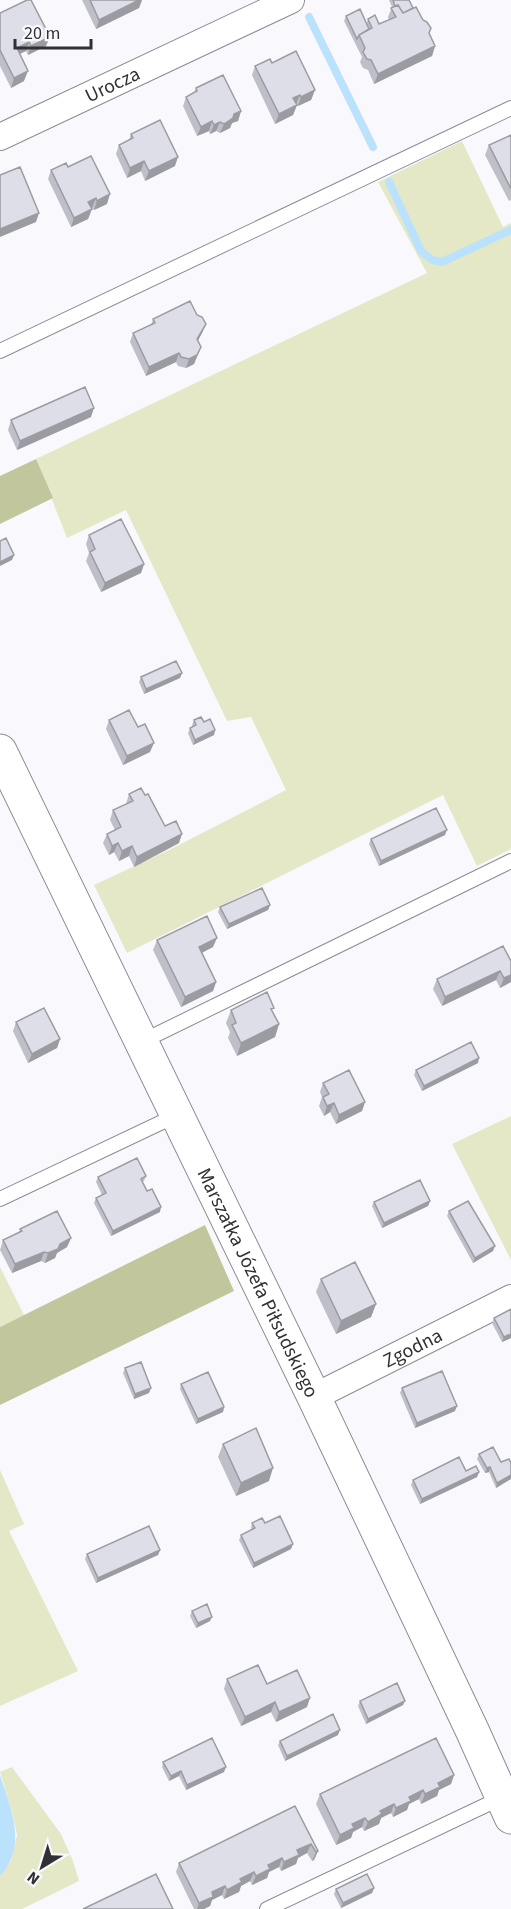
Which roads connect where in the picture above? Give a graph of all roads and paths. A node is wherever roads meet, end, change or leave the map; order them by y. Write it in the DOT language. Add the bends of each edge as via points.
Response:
graph roads {
  1 [pos="291,0"];
  2 [pos="511,108"];
  3 [pos="0,137"];
  4 [pos="0,351"];
  5 [pos="0,752"];
  6 [pos="511,861"];
  7 [pos="141,1042"];
  8 [pos="177,1115"];
  9 [pos="0,1199"];
  10 [pos="511,1298"];
  11 [pos="314,1397"];
  12 [pos="507,1807"];
  13 [pos="267,1909"];
  1 -- 3 [label="street, Urocza"];
  2 -- 4 [label="lane"];
  5 -- 7 [label="street, Marszałka Józefa Piłsudskiego"];
  6 -- 7 [label="lane"];
  7 -- 8 [label="street, Marszałka Józefa Piłsudskiego"];
  8 -- 9 [label="lane"];
  8 -- 11 [label="street, Marszałka Józefa Piłsudskiego"];
  10 -- 11 [label="street, Zgodna"];
  11 -- 12 [label="street, Marszałka Józefa Piłsudskiego"];
  12 -- 13 [label="lane"];
}
